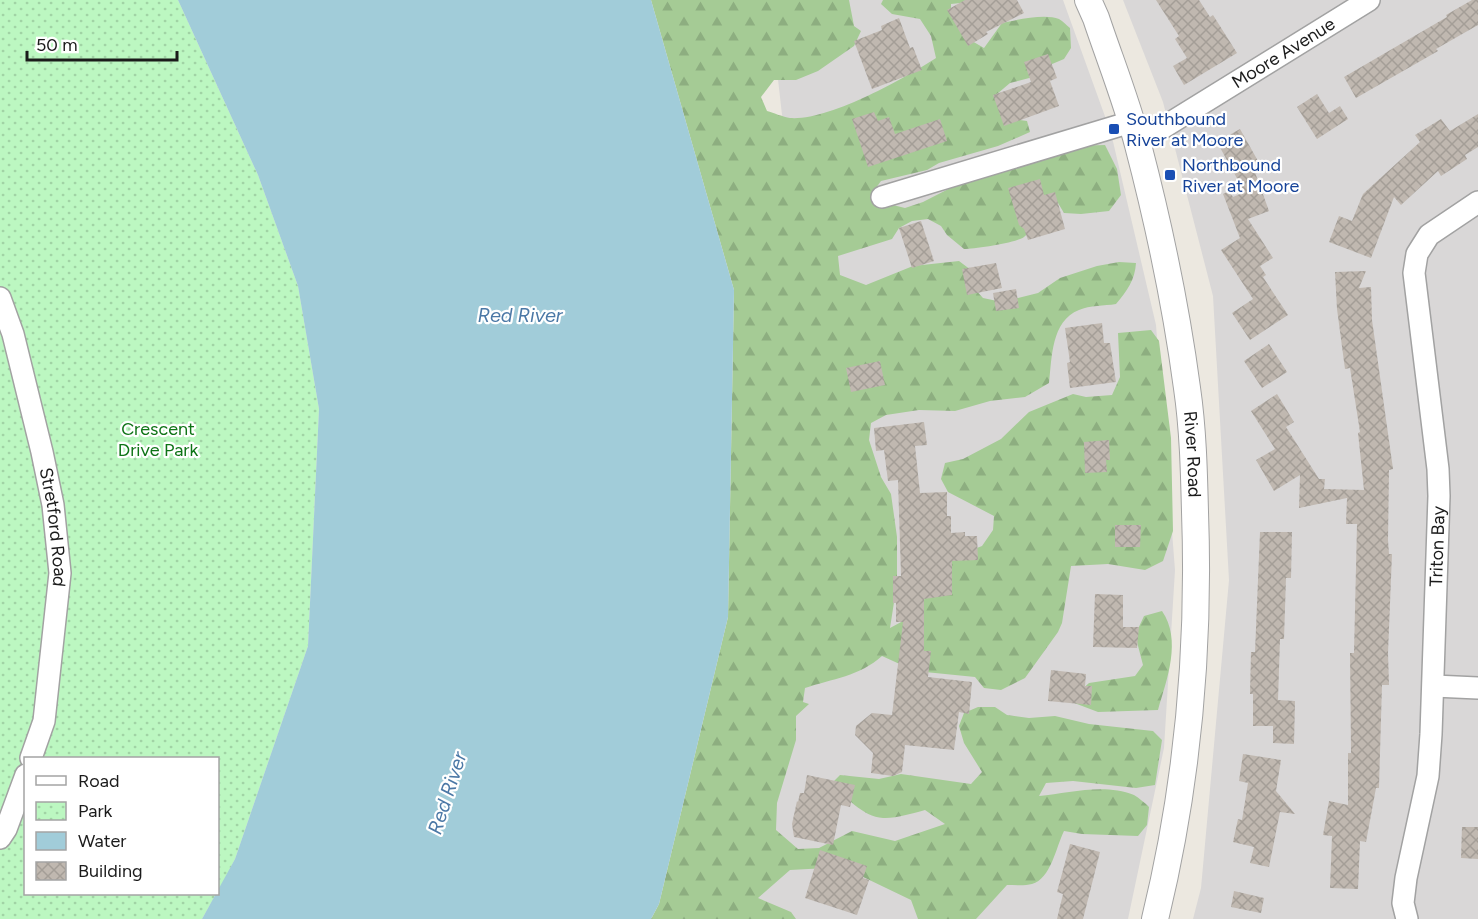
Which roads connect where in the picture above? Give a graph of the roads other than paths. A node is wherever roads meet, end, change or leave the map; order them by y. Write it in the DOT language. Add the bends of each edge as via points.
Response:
graph roads {
  1 [pos="1088,0"];
  2 [pos="1369,0"];
  3 [pos="1134,133"];
  4 [pos="882,197"];
  5 [pos="1478,202"];
  6 [pos="0,298"];
  7 [pos="1434,686"];
  8 [pos="1478,688"];
  9 [pos="32,757"];
  10 [pos="24,780"];
  11 [pos="3,834"];
  12 [pos="1155,919"];
  13 [pos="1407,919"];
  1 -- 3 [label="street, River Road"];
  2 -- 3 [label="street, Moore Avenue"];
  3 -- 4 [label="street, Moore Avenue"];
  3 -- 12 [label="street, River Road" via="1163,247 1188,390 1198,585 1192,693 1179,799"];
  5 -- 7 [label="street, Triton Bay" via="1429,235 1417,254 1414,273 1438,469"];
  6 -- 9 [label="street, Stretford Road" via="13,334 42,452 53,505 60,573 44,721"];
  7 -- 8 [label="street"];
  7 -- 13 [label="street, Triton Bay" via="1428,776 1403,903"];
  10 -- 11 [label="street"];
}
